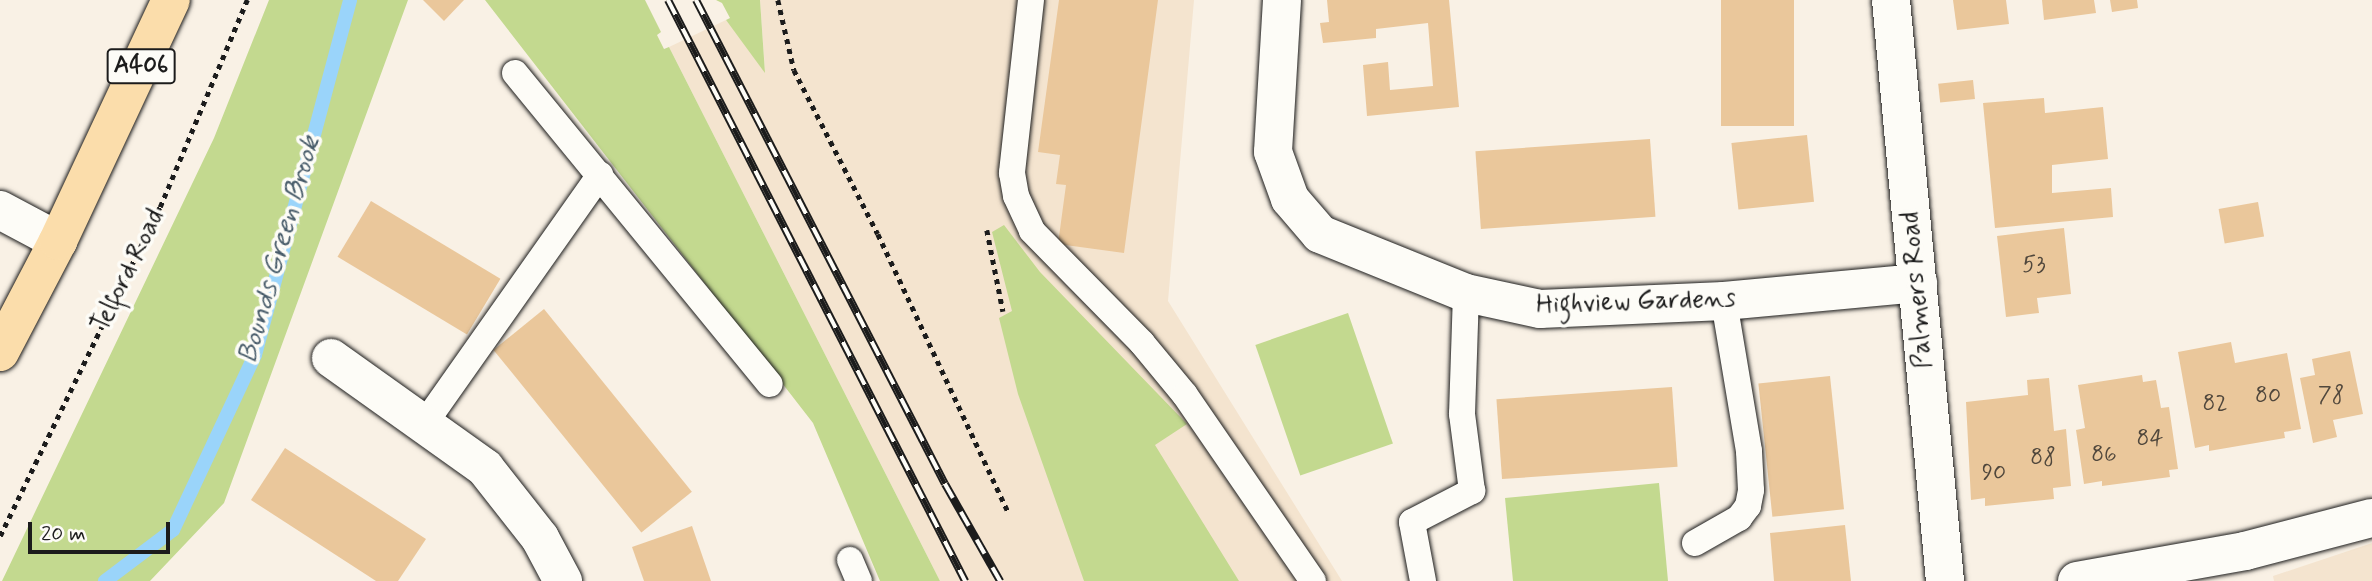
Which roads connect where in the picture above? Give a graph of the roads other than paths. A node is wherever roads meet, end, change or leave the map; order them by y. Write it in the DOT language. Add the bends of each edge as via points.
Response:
graph roads {
  1 [pos="171,0"];
  2 [pos="1031,0"];
  3 [pos="1282,0"];
  4 [pos="1891,0"];
  5 [pos="515,74"];
  6 [pos="600,175"];
  7 [pos="0,211"];
  8 [pos="58,242"];
  9 [pos="1918,283"];
  10 [pos="1466,293"];
  11 [pos="1724,301"];
  12 [pos="0,352"];
  13 [pos="331,358"];
  14 [pos="770,384"];
  15 [pos="425,423"];
  16 [pos="2372,519"];
  17 [pos="1695,543"];
  18 [pos="563,581"];
  19 [pos="1313,581"];
  20 [pos="1423,581"];
  21 [pos="1945,581"];
  22 [pos="2077,581"];
  1 -- 8 [label="highway, A406"];
  2 -- 19 [label="lane" via="1012,173 1016,196 1032,231 1142,342 1185,395"];
  3 -- 10 [label="street, Highview Gardens" via="1273,152 1290,199 1321,234"];
  4 -- 9 [label="street, Palmers Road"];
  5 -- 6 [label="lane"];
  6 -- 14 [label="lane"];
  6 -- 15 [label="lane"];
  7 -- 8 [label="street"];
  8 -- 12 [label="highway, A406"];
  9 -- 11 [label="street, Highview Gardens"];
  9 -- 21 [label="street, Palmers Road"];
  10 -- 11 [label="street, Highview Gardens" via="1540,309"];
  10 -- 20 [label="lane" via="1462,414 1472,491 1412,522"];
  11 -- 17 [label="lane" via="1749,451 1751,490 1748,506 1739,518"];
  13 -- 15 [label="street"];
  15 -- 18 [label="street" via="485,468 540,538"];
  16 -- 22 [label="street" via="2245,551"];
}
